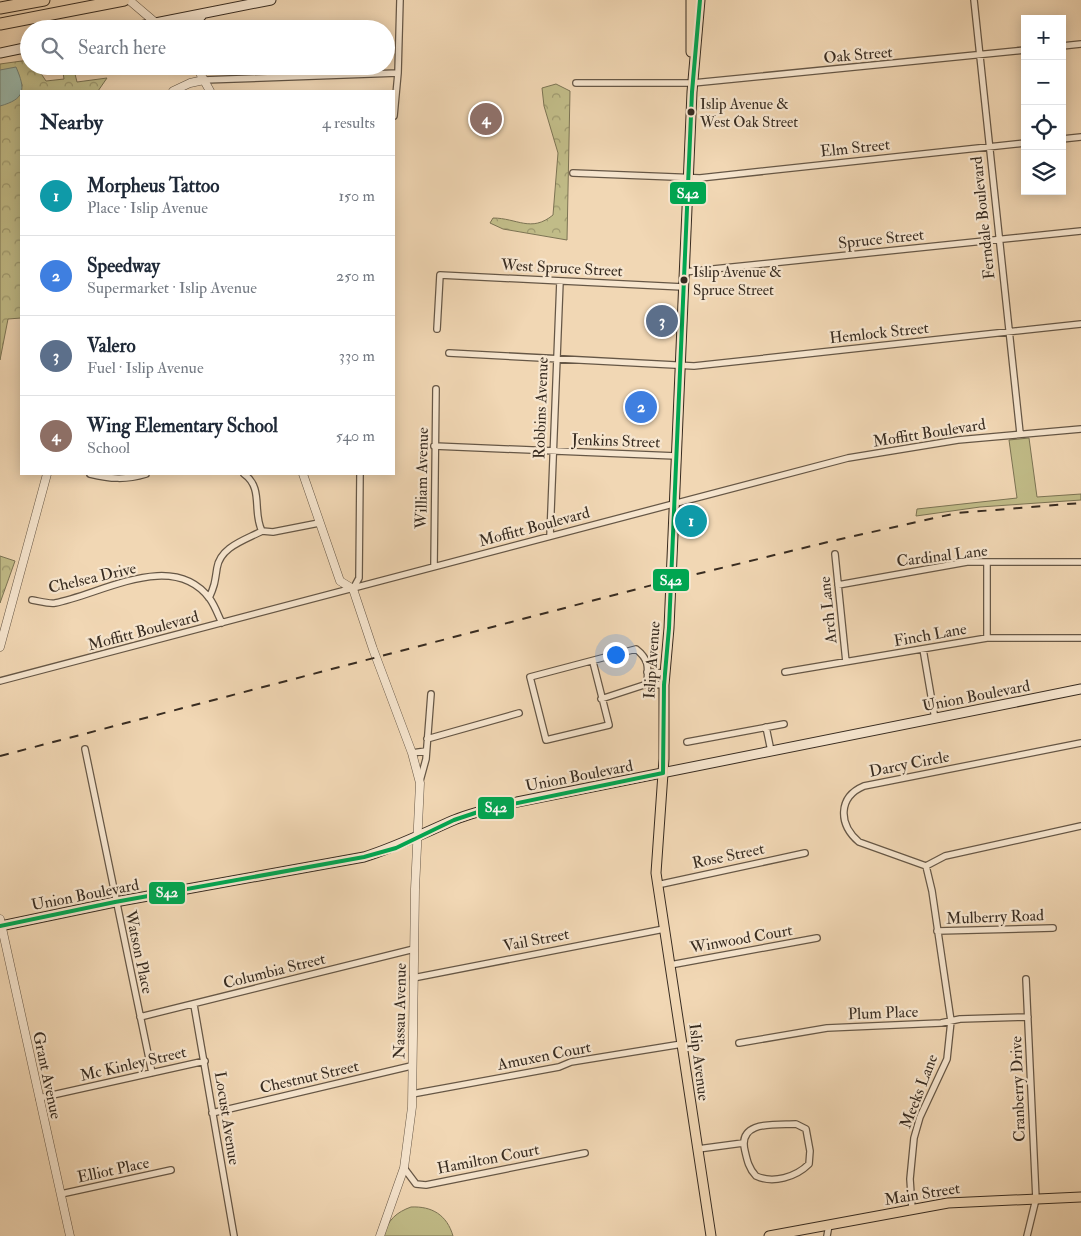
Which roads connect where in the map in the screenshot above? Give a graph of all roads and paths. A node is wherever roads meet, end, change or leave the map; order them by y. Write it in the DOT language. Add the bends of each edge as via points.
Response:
graph roads {
  1 [pos="44,0"];
  2 [pos="124,0"];
  3 [pos="129,0"];
  4 [pos="271,0"];
  5 [pos="400,0"];
  6 [pos="683,0"];
  7 [pos="974,0"];
  8 [pos="697,2"];
  9 [pos="0,8"];
  10 [pos="202,14"];
  11 [pos="20,20"];
  12 [pos="20,20"];
  13 [pos="153,20"];
  14 [pos="181,20"];
  15 [pos="197,20"];
  16 [pos="0,24"];
  17 [pos="1081,44"];
  18 [pos="1066,46"];
  19 [pos="20,49"];
  20 [pos="1021,50"];
  21 [pos="0,53"];
  22 [pos="979,55"];
  23 [pos="395,73"];
  24 [pos="398,73"];
  25 [pos="201,75"];
  26 [pos="343,75"];
  27 [pos="204,80"];
  28 [pos="576,83"];
  29 [pos="693,83"];
  30 [pos="175,90"];
  31 [pos="209,90"];
  32 [pos="395,105"];
  33 [pos="1081,138"];
  34 [pos="1066,139"];
  35 [pos="1021,143"];
  36 [pos="988,146"];
  37 [pos="573,173"];
  38 [pos="688,178"];
  39 [pos="1081,231"];
  40 [pos="998,240"];
  41 [pos="684,272"];
  42 [pos="560,281"];
  43 [pos="683,287"];
  44 [pos="1081,324"];
  45 [pos="438,329"];
  46 [pos="1008,332"];
  47 [pos="449,353"];
  48 [pos="556,359"];
  49 [pos="680,365"];
  50 [pos="436,389"];
  51 [pos="1081,429"];
  52 [pos="1020,433"];
  53 [pos="434,446"];
  54 [pos="552,451"];
  55 [pos="676,456"];
  56 [pos="46,475"];
  57 [pos="94,475"];
  58 [pos="142,475"];
  59 [pos="245,475"];
  60 [pos="303,475"];
  61 [pos="360,475"];
  62 [pos="674,503"];
  63 [pos="319,523"];
  64 [pos="262,531"];
  65 [pos="550,536"];
  66 [pos="835,554"];
  67 [pos="987,562"];
  68 [pos="1081,562"];
  69 [pos="434,566"];
  70 [pos="838,585"];
  71 [pos="354,589"];
  72 [pos="210,598"];
  73 [pos="32,600"];
  74 [pos="222,623"];
  75 [pos="987,638"];
  76 [pos="1081,638"];
  77 [pos="0,647"];
  78 [pos="923,649"];
  79 [pos="593,662"];
  80 [pos="846,662"];
  81 [pos="647,672"];
  82 [pos="785,672"];
  83 [pos="665,673"];
  84 [pos="0,681"];
  85 [pos="647,684"];
  86 [pos="664,685"];
  87 [pos="1081,690"];
  88 [pos="431,694"];
  89 [pos="601,699"];
  90 [pos="520,713"];
  91 [pos="935,719"];
  92 [pos="784,724"];
  93 [pos="766,727"];
  94 [pos="427,740"];
  95 [pos="687,742"];
  96 [pos="1081,743"];
  97 [pos="85,749"];
  98 [pos="426,751"];
  99 [pos="771,752"];
  100 [pos="412,753"];
  101 [pos="663,773"];
  102 [pos="420,783"];
  103 [pos="1081,826"];
  104 [pos="417,837"];
  105 [pos="805,853"];
  106 [pos="926,866"];
  107 [pos="658,885"];
  108 [pos="115,902"];
  109 [pos="0,924"];
  110 [pos="1053,928"];
  111 [pos="664,929"];
  112 [pos="937,931"];
  113 [pos="818,938"];
  114 [pos="414,949"];
  115 [pos="670,965"];
  116 [pos="413,978"];
  117 [pos="1026,979"];
  118 [pos="194,1005"];
  119 [pos="140,1017"];
  120 [pos="1028,1017"];
  121 [pos="951,1021"];
  122 [pos="739,1042"];
  123 [pos="682,1044"];
  124 [pos="204,1061"];
  125 [pos="411,1066"];
  126 [pos="152,1073"];
  127 [pos="412,1094"];
  128 [pos="39,1098"];
  129 [pos="212,1113"];
  130 [pos="743,1143"];
  131 [pos="698,1149"];
  132 [pos="585,1153"];
  133 [pos="404,1168"];
  134 [pos="171,1170"];
  135 [pos="60,1194"];
  136 [pos="1081,1197"];
  137 [pos="1036,1199"];
  138 [pos="912,1209"];
  139 [pos="828,1225"];
  140 [pos="70,1236"];
  141 [pos="234,1236"];
  142 [pos="380,1236"];
  143 [pos="711,1236"];
  144 [pos="770,1236"];
  145 [pos="827,1236"];
  146 [pos="1027,1236"];
  1 -- 9 [label="highway"];
  2 -- 11 [label="highway"];
  3 -- 13 [label="street"];
  4 -- 10 [label="main road"];
  5 -- 24 [label="street"];
  6 -- 8 [label="main road"];
  7 -- 22 [label="street, Ferndale Boulevard"];
  8 -- 29 [label="main road, Islip Avenue"];
  10 -- 14 [label="main road"];
  10 -- 15 [label="main road"];
  12 -- 16 [label="highway"];
  17 -- 18 [label="street"];
  19 -- 21 [label="main road"];
  20 -- 22 [label="street, Oak Street"];
  22 -- 29 [label="street, Oak Street"];
  22 -- 36 [label="street, Ferndale Boulevard"];
  23 -- 24 [label="street"];
  24 -- 32 [label="street"];
  25 -- 27 [label="street"];
  26 -- 27 [label="street"];
  27 -- 30 [label="street"];
  27 -- 31 [label="street"];
  28 -- 29 [label="street, Oak Street"];
  29 -- 38 [label="main road, Islip Avenue"];
  33 -- 34 [label="street"];
  35 -- 36 [label="street, Elm Street"];
  36 -- 38 [label="street, Elm Street"];
  36 -- 40 [label="street, Ferndale Boulevard"];
  37 -- 38 [label="street, Elm Street"];
  38 -- 41 [label="main road, Islip Avenue"];
  39 -- 40 [label="street, Spruce Street"];
  40 -- 41 [label="street, Spruce Street"];
  40 -- 46 [label="street, Ferndale Boulevard"];
  41 -- 43 [label="main road, Islip Avenue"];
  42 -- 43 [label="street, West Spruce Street"];
  42 -- 45 [label="street, West Spruce Street" via="440,275"];
  42 -- 48 [label="street, Robbins Avenue"];
  43 -- 49 [label="main road, Islip Avenue"];
  44 -- 46 [label="street, Hemlock Street"];
  46 -- 49 [label="street, Hemlock Street"];
  46 -- 52 [label="street, Ferndale Boulevard"];
  47 -- 48 [label="street, Hemlock Street"];
  48 -- 49 [label="street, Hemlock Street"];
  48 -- 54 [label="street, Robbins Avenue"];
  49 -- 55 [label="main road, Islip Avenue"];
  50 -- 53 [label="street, William Avenue"];
  51 -- 52 [label="street, Moffitt Boulevard"];
  52 -- 62 [label="street, Moffitt Boulevard" via="848,458"];
  53 -- 54 [label="street, Jenkins Street"];
  53 -- 69 [label="street, William Avenue"];
  54 -- 55 [label="street, Jenkins Street"];
  54 -- 65 [label="street, Robbins Avenue"];
  55 -- 62 [label="main road, Islip Avenue"];
  56 -- 77 [label="street"];
  57 -- 58 [label="street" via="110,479"];
  59 -- 64 [label="street" via="257,490 257,522"];
  60 -- 63 [label="street"];
  61 -- 71 [label="street" via="359,578"];
  62 -- 65 [label="street, Moffitt Boulevard"];
  62 -- 83 [label="main road, Islip Avenue"];
  63 -- 64 [label="street" via="273,532"];
  63 -- 71 [label="street" via="340,581"];
  64 -- 72 [label="street" via="221,555 217,582"];
  65 -- 69 [label="street, Moffitt Boulevard"];
  66 -- 70 [label="street, Arch Lane"];
  67 -- 68 [label="street, Cardinal Lane"];
  67 -- 70 [label="street, Cardinal Lane" via="967,562"];
  67 -- 75 [label="street"];
  69 -- 71 [label="street, Moffitt Boulevard"];
  70 -- 80 [label="street, Arch Lane"];
  71 -- 74 [label="street, Moffitt Boulevard"];
  71 -- 100 [label="street, Nassau Avenue"];
  72 -- 73 [label="street, Chelsea Drive" via="187,579 174,575 128,580 53,603"];
  72 -- 74 [label="street, Chelsea Drive"];
  74 -- 84 [label="street, Moffitt Boulevard"];
  75 -- 76 [label="street, Finch Lane"];
  75 -- 78 [label="street, Finch Lane"];
  78 -- 80 [label="street, Finch Lane"];
  78 -- 91 [label="street"];
  79 -- 81 [label="street" via="636,649 648,662"];
  79 -- 89 [label="street"];
  79 -- 89 [label="street" via="530,678 546,740 609,725"];
  80 -- 82 [label="street, Finch Lane"];
  81 -- 83 [label="street"];
  81 -- 85 [label="street"];
  83 -- 86 [label="main road, Islip Avenue"];
  85 -- 86 [label="street"];
  85 -- 89 [label="street"];
  86 -- 101 [label="main road, Islip Avenue"];
  87 -- 91 [label="main road, Union Boulevard"];
  88 -- 94 [label="street, Nassau Avenue"];
  90 -- 94 [label="street"];
  91 -- 99 [label="main road, Union Boulevard"];
  92 -- 93 [label="street"];
  93 -- 95 [label="street"];
  93 -- 99 [label="street"];
  94 -- 98 [label="street, Nassau Avenue"];
  96 -- 106 [label="street, Darcy Circle" via="864,786 849,795 843,817 852,836 859,842"];
  97 -- 108 [label="street, Watson Place"];
  98 -- 100 [label="street"];
  98 -- 102 [label="street, Nassau Avenue"];
  99 -- 101 [label="main road, Union Boulevard"];
  100 -- 102 [label="street, Nassau Avenue"];
  101 -- 104 [label="main road, Union Boulevard" via="484,810"];
  101 -- 107 [label="main road, Islip Avenue" via="656,873"];
  102 -- 104 [label="street, Nassau Avenue"];
  103 -- 106 [label="street" via="945,856"];
  104 -- 108 [label="main road, Union Boulevard" via="396,848 364,856"];
  104 -- 114 [label="street, Nassau Avenue"];
  105 -- 107 [label="street, Rose Street"];
  106 -- 112 [label="street, Meeks Lane"];
  107 -- 111 [label="main road, Islip Avenue"];
  108 -- 109 [label="main road, Union Boulevard"];
  108 -- 119 [label="street, Watson Place"];
  109 -- 128 [label="street, Grant Avenue"];
  110 -- 112 [label="street, Mulberry Road"];
  111 -- 115 [label="main road, Islip Avenue"];
  111 -- 116 [label="street, Vail Street"];
  112 -- 121 [label="street, Meeks Lane"];
  113 -- 115 [label="street, Winwood Court"];
  114 -- 116 [label="street, Nassau Avenue"];
  114 -- 118 [label="street, Columbia Street"];
  115 -- 123 [label="main road, Islip Avenue"];
  116 -- 125 [label="street, Nassau Avenue"];
  117 -- 120 [label="street, Cranberry Drive"];
  118 -- 119 [label="street, Columbia Street"];
  118 -- 124 [label="street, Locust Avenue"];
  119 -- 126 [label="street, Watson Place"];
  120 -- 121 [label="street, Plum Place"];
  120 -- 137 [label="street, Cranberry Drive"];
  121 -- 122 [label="street, Plum Place" via="827,1028"];
  121 -- 138 [label="street, Meeks Lane" via="946,1059 914,1138 910,1179"];
  123 -- 127 [label="street, Amuxen Court" via="571,1062 559,1067"];
  123 -- 131 [label="main road, Islip Avenue"];
  124 -- 126 [label="street, Mc Kinley Street"];
  124 -- 129 [label="street, Locust Avenue"];
  125 -- 127 [label="street, Nassau Avenue"];
  125 -- 129 [label="street, Chestnut Street"];
  126 -- 128 [label="street, Mc Kinley Street"];
  127 -- 133 [label="street, Nassau Avenue"];
  128 -- 135 [label="street, Grant Avenue"];
  129 -- 141 [label="street, Locust Avenue"];
  130 -- 130 [label="street" via="743,1137 753,1127 796,1124 806,1129 810,1159 805,1168 793,1176 761,1178 752,1172"];
  130 -- 131 [label="street"];
  131 -- 143 [label="main road, Islip Avenue"];
  132 -- 133 [label="street, Hamilton Court" via="426,1185 416,1184"];
  133 -- 142 [label="street, Nassau Avenue"];
  134 -- 135 [label="street, Elliot Place"];
  135 -- 140 [label="street, Grant Avenue"];
  136 -- 137 [label="main road, Main Street"];
  137 -- 138 [label="main road, Main Street" via="948,1203"];
  137 -- 146 [label="street, Cranberry Drive"];
  138 -- 139 [label="main road, Main Street"];
  139 -- 144 [label="main road, Main Street"];
  139 -- 145 [label="street"];
}
